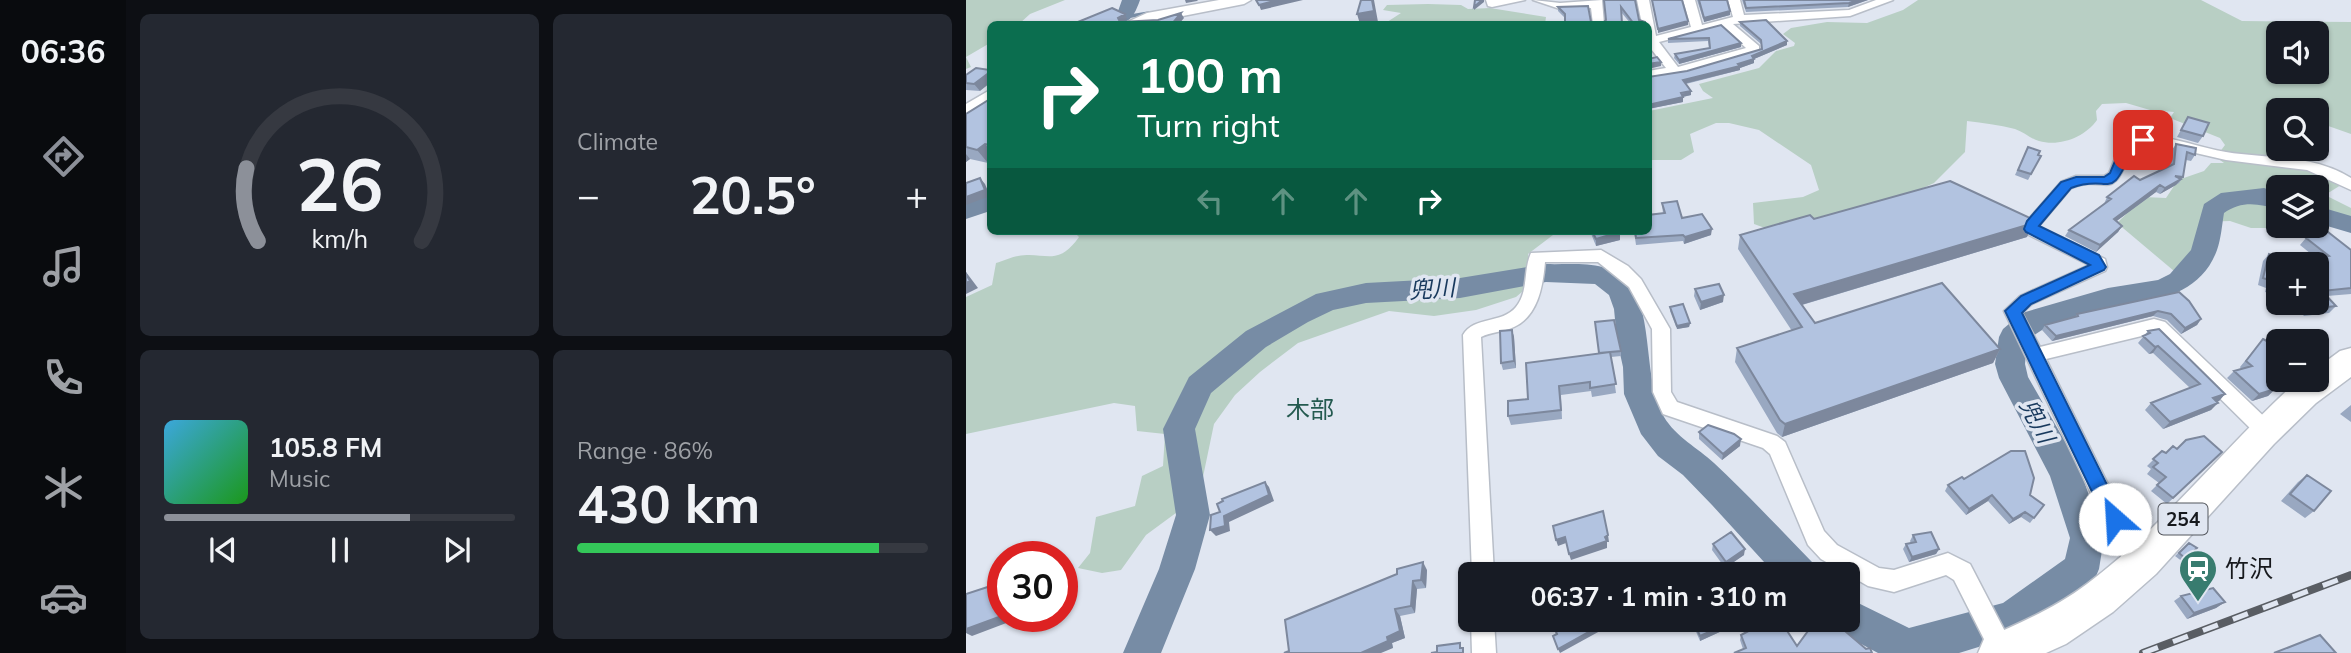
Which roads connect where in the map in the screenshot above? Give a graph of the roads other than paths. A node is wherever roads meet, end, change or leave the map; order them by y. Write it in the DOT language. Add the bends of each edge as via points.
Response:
graph roads {
  1 [pos="1244,0"];
  2 [pos="1492,0"];
  3 [pos="1519,0"];
  4 [pos="1539,0"];
  5 [pos="1643,0"];
  6 [pos="1689,0"];
  7 [pos="1734,0"];
  8 [pos="1780,0"];
  9 [pos="1887,0"];
  10 [pos="1596,2"];
  11 [pos="1786,16"];
  12 [pos="1739,19"];
  13 [pos="1137,21"];
  14 [pos="1598,21"];
  15 [pos="1647,21"];
  16 [pos="1724,22"];
  17 [pos="1697,29"];
  18 [pos="1652,33"];
  19 [pos="1652,38"];
  20 [pos="1673,69"];
  21 [pos="1652,74"];
  22 [pos="987,97"];
  23 [pos="966,112"];
  24 [pos="2351,185"];
  25 [pos="2035,355"];
  26 [pos="2351,360"];
  27 [pos="2266,431"];
  28 [pos="1481,562"];
  29 [pos="1847,562"];
  30 [pos="2138,567"];
  31 [pos="1860,569"];
  32 [pos="1483,632"];
  33 [pos="2000,652"];
  34 [pos="1484,653"];
  1 -- 13 [label="street"];
  2 -- 3 [label="street" via="1492,4"];
  4 -- 10 [label="street" via="1560,6"];
  5 -- 15 [label="street"];
  6 -- 17 [label="street"];
  7 -- 12 [label="street"];
  8 -- 11 [label="street"];
  9 -- 11 [label="street" via="1850,13"];
  10 -- 14 [label="street"];
  11 -- 12 [label="street"];
  12 -- 16 [label="street"];
  16 -- 17 [label="street"];
  16 -- 20 [label="street" via="1755,49"];
  17 -- 18 [label="street"];
  19 -- 20 [label="street"];
  20 -- 21 [label="street"];
  22 -- 23 [label="street"];
  24 -- 25 [label="street" via="2317,169 2225,156 2168,142 2143,140 2126,147 2115,175 2107,181 2066,185 2032,225 2031,229 2099,263 2013,311"];
  25 -- 27 [label="street" via="2160,327"];
  25 -- 30 [label="street"];
  26 -- 27 [label="highway, 254" via="2304,393"];
  27 -- 30 [label="highway, 254"];
  28 -- 29 [label="street" via="1472,335 1509,323 1521,314 1535,287 1537,257 1601,256 1635,283 1661,329 1662,392 1670,408 1779,448 1816,538"];
  30 -- 33 [label="highway, 254" via="2047,634"];
  31 -- 33 [label="street" via="1894,581 1948,564 1962,572"];
  32 -- 34 [label="street"];
}
